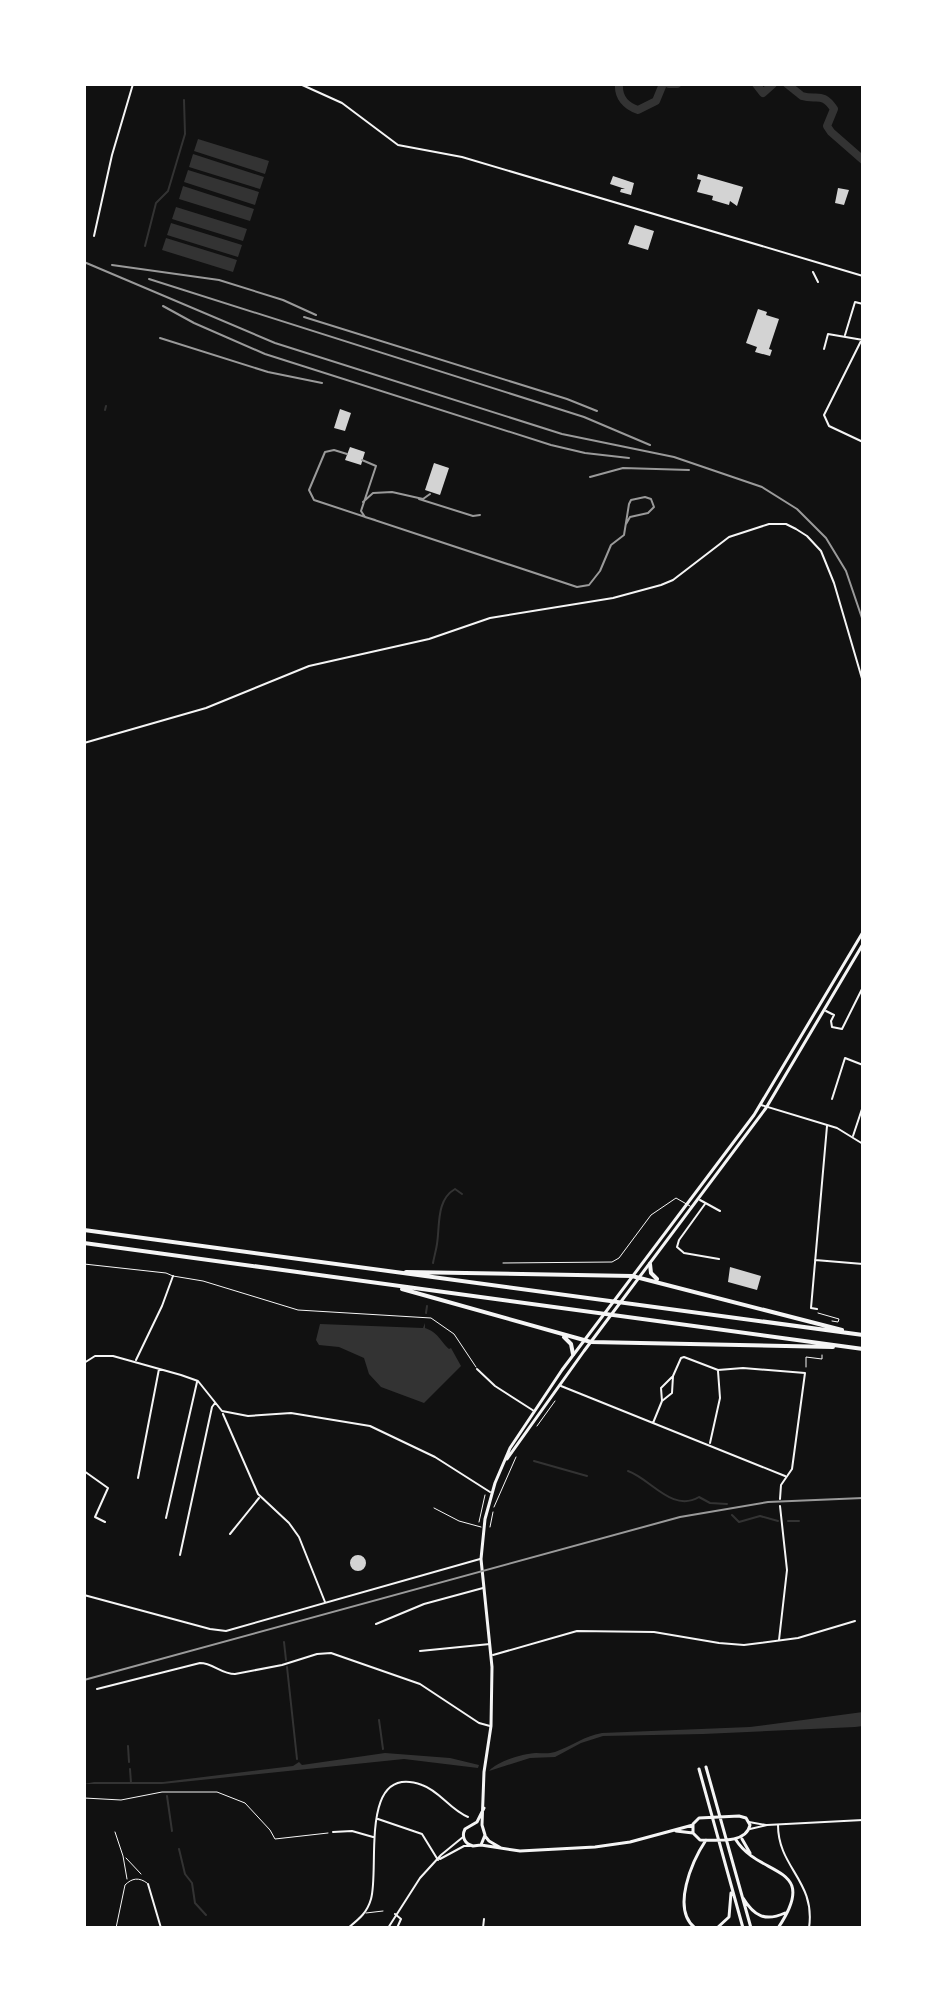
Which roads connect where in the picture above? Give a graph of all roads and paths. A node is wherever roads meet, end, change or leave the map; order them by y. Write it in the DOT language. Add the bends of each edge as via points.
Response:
graph roads {
  1 [pos="133,84"];
  2 [pos="300,84"];
  3 [pos="94,236"];
  4 [pos="813,272"];
  5 [pos="863,276"];
  6 [pos="818,282"];
  7 [pos="863,304"];
  8 [pos="845,336"];
  9 [pos="863,340"];
  10 [pos="824,349"];
  11 [pos="863,442"];
  12 [pos="863,682"];
  13 [pos="84,743"];
  14 [pos="863,932"];
  15 [pos="863,944"];
  16 [pos="863,987"];
  17 [pos="856,999"];
  18 [pos="863,1002"];
  19 [pos="825,1010"];
  20 [pos="863,1065"];
  21 [pos="832,1099"];
  22 [pos="760,1105"];
  23 [pos="863,1106"];
  24 [pos="766,1108"];
  25 [pos="827,1125"];
  26 [pos="853,1137"];
  27 [pos="863,1144"];
  28 [pos="698,1198"];
  29 [pos="687,1203"];
  30 [pos="705,1204"];
  31 [pos="692,1207"];
  32 [pos="720,1211"];
  33 [pos="84,1230"];
  34 [pos="84,1243"];
  35 [pos="719,1259"];
  36 [pos="814,1260"];
  37 [pos="503,1263"];
  38 [pos="84,1264"];
  39 [pos="650,1264"];
  40 [pos="863,1264"];
  41 [pos="387,1271"];
  42 [pos="173,1276"];
  43 [pos="632,1276"];
  44 [pos="640,1277"];
  45 [pos="662,1282"];
  46 [pos="388,1285"];
  47 [pos="817,1309"];
  48 [pos="814,1312"];
  49 [pos="825,1320"];
  50 [pos="563,1335"];
  51 [pos="862,1335"];
  52 [pos="583,1341"];
  53 [pos="591,1342"];
  54 [pos="861,1348"];
  55 [pos="822,1353"];
  56 [pos="573,1354"];
  57 [pos="136,1361"];
  58 [pos="84,1363"];
  59 [pos="160,1368"];
  60 [pos="477,1369"];
  61 [pos="718,1370"];
  62 [pos="805,1373"];
  63 [pos="673,1376"];
  64 [pos="198,1381"];
  65 [pos="560,1385"];
  66 [pos="567,1388"];
  67 [pos="662,1401"];
  68 [pos="216,1403"];
  69 [pos="222,1411"];
  70 [pos="534,1411"];
  71 [pos="539,1414"];
  72 [pos="653,1423"];
  73 [pos="534,1431"];
  74 [pos="710,1445"];
  75 [pos="518,1453"];
  76 [pos="505,1462"];
  77 [pos="84,1471"];
  78 [pos="787,1476"];
  79 [pos="138,1478"];
  80 [pos="483,1491"];
  81 [pos="491,1492"];
  82 [pos="260,1497"];
  83 [pos="780,1499"];
  84 [pos="780,1506"];
  85 [pos="434,1508"];
  86 [pos="166,1518"];
  87 [pos="105,1522"];
  88 [pos="481,1527"];
  89 [pos="230,1534"];
  90 [pos="488,1537"];
  91 [pos="180,1555"];
  92 [pos="481,1559"];
  93 [pos="484,1588"];
  94 [pos="84,1595"];
  95 [pos="326,1603"];
  96 [pos="855,1621"];
  97 [pos="376,1624"];
  98 [pos="779,1641"];
  99 [pos="491,1644"];
  100 [pos="420,1651"];
  101 [pos="492,1655"];
  102 [pos="97,1689"];
  103 [pos="491,1726"];
  104 [pos="706,1767"];
  105 [pos="699,1769"];
  106 [pos="96,1790"];
  107 [pos="96,1797"];
  108 [pos="84,1798"];
  109 [pos="484,1808"];
  110 [pos="468,1817"];
  111 [pos="377,1819"];
  112 [pos="863,1820"];
  113 [pos="749,1822"];
  114 [pos="778,1824"];
  115 [pos="474,1825"];
  116 [pos="693,1825"];
  117 [pos="767,1825"];
  118 [pos="482,1828"];
  119 [pos="750,1829"];
  120 [pos="672,1831"];
  121 [pos="115,1832"];
  122 [pos="333,1832"];
  123 [pos="693,1833"];
  124 [pos="485,1835"];
  125 [pos="374,1837"];
  126 [pos="463,1837"];
  127 [pos="742,1838"];
  128 [pos="735,1839"];
  129 [pos="699,1840"];
  130 [pos="706,1840"];
  131 [pos="481,1845"];
  132 [pos="470,1846"];
  133 [pos="505,1849"];
  134 [pos="750,1853"];
  135 [pos="698,1855"];
  136 [pos="123,1856"];
  137 [pos="438,1860"];
  138 [pos="141,1874"];
  139 [pos="148,1884"];
  140 [pos="125,1885"];
  141 [pos="731,1889"];
  142 [pos="740,1894"];
  143 [pos="383,1911"];
  144 [pos="789,1911"];
  145 [pos="366,1913"];
  146 [pos="395,1914"];
  147 [pos="484,1919"];
  148 [pos="389,1927"];
  149 [pos="116,1928"];
  150 [pos="161,1928"];
  151 [pos="348,1928"];
  152 [pos="397,1928"];
  153 [pos="483,1928"];
  154 [pos="695,1928"];
  155 [pos="717,1928"];
  156 [pos="743,1928"];
  157 [pos="751,1928"];
  158 [pos="778,1928"];
  159 [pos="809,1928"];
  1 -- 3 [label="street"];
  2 -- 5 [label="street" via="342,103 403,147 483,163"];
  4 -- 6 [label="street"];
  7 -- 8 [label="street" via="855,302"];
  8 -- 9 [label="street"];
  8 -- 10 [label="street" via="828,334"];
  9 -- 11 [label="street" via="824,415 829,426"];
  12 -- 13 [label="street" via="824,556 807,536 786,524 774,524 729,537 661,585 500,615 425,640 309,666 206,708"];
  14 -- 22 [label="main road"];
  15 -- 19 [label="main road"];
  16 -- 17 [label="street"];
  17 -- 18 [label="street"];
  17 -- 19 [label="street" via="840,1030 832,1027 834,1015"];
  19 -- 24 [label="main road"];
  20 -- 21 [label="street" via="845,1058"];
  22 -- 24 [label="street"];
  22 -- 29 [label="main road"];
  23 -- 26 [label="street"];
  24 -- 25 [label="street"];
  24 -- 28 [label="main road"];
  25 -- 26 [label="street"];
  25 -- 36 [label="street"];
  26 -- 27 [label="street"];
  28 -- 30 [label="street"];
  28 -- 31 [label="main road"];
  29 -- 31 [label="lane"];
  29 -- 37 [label="lane" via="676,1198 656,1210 612,1262"];
  29 -- 43 [label="main road"];
  30 -- 32 [label="street"];
  30 -- 35 [label="street" via="677,1247"];
  31 -- 39 [label="main road"];
  33 -- 41 [label="highway"];
  34 -- 46 [label="highway"];
  36 -- 40 [label="street"];
  36 -- 47 [label="street" via="811,1308"];
  38 -- 42 [label="lane"];
  39 -- 44 [label="main road"];
  39 -- 45 [label="highway" via="651,1273"];
  41 -- 43 [label="highway"];
  41 -- 51 [label="highway"];
  42 -- 57 [label="street"];
  42 -- 60 [label="lane" via="298,1310 431,1318 454,1334"];
  43 -- 44 [label="highway"];
  43 -- 52 [label="main road"];
  44 -- 45 [label="highway"];
  44 -- 53 [label="main road"];
  45 -- 51 [label="highway"];
  46 -- 50 [label="highway"];
  46 -- 54 [label="highway"];
  48 -- 49 [label="path" via="839,1319"];
  50 -- 52 [label="highway"];
  50 -- 56 [label="highway"];
  52 -- 53 [label="highway"];
  52 -- 56 [label="main road"];
  53 -- 54 [label="highway"];
  53 -- 65 [label="main road"];
  55 -- 62 [label="path" via="822,1359 806,1357"];
  56 -- 70 [label="main road"];
  57 -- 58 [label="street" via="102,1356"];
  57 -- 59 [label="street"];
  59 -- 64 [label="street"];
  59 -- 79 [label="street"];
  60 -- 70 [label="street"];
  61 -- 62 [label="street"];
  61 -- 63 [label="street" via="684,1357"];
  61 -- 74 [label="street" via="720,1398"];
  62 -- 78 [label="street"];
  63 -- 67 [label="street" via="661,1388"];
  63 -- 67 [label="street" via="672,1393"];
  64 -- 68 [label="street"];
  64 -- 86 [label="street"];
  65 -- 66 [label="street"];
  65 -- 71 [label="main road"];
  66 -- 72 [label="street"];
  66 -- 73 [label="path"];
  67 -- 72 [label="street"];
  68 -- 69 [label="street"];
  68 -- 91 [label="street"];
  69 -- 81 [label="street" via="248,1416 291,1413 370,1426"];
  69 -- 82 [label="street"];
  70 -- 71 [label="street"];
  70 -- 76 [label="main road"];
  71 -- 76 [label="main road"];
  72 -- 74 [label="street"];
  74 -- 78 [label="street"];
  75 -- 90 [label="path" via="494,1506"];
  76 -- 81 [label="main road"];
  77 -- 87 [label="street" via="108,1488 95,1517"];
  78 -- 83 [label="street"];
  80 -- 88 [label="path"];
  81 -- 88 [label="main road"];
  82 -- 89 [label="street"];
  82 -- 95 [label="street" via="296,1532"];
  84 -- 98 [label="street" via="787,1570"];
  85 -- 88 [label="lane"];
  88 -- 92 [label="main road"];
  92 -- 93 [label="main road"];
  92 -- 95 [label="street"];
  93 -- 97 [label="street"];
  93 -- 99 [label="main road"];
  94 -- 95 [label="street" via="218,1631"];
  96 -- 98 [label="street"];
  98 -- 101 [label="street" via="733,1645 654,1632 577,1631"];
  99 -- 100 [label="street"];
  99 -- 101 [label="main road"];
  101 -- 103 [label="main road"];
  102 -- 103 [label="street" via="200,1663 235,1674 335,1654 420,1684"];
  103 -- 109 [label="main road"];
  104 -- 142 [label="main road"];
  105 -- 141 [label="main road"];
  106 -- 107 [label="path"];
  107 -- 108 [label="path"];
  107 -- 122 [label="path" via="121,1800 162,1792 217,1792 245,1803 275,1839"];
  109 -- 115 [label="main road"];
  109 -- 118 [label="main road"];
  110 -- 111 [label="street" via="431,1789 408,1783 389,1788"];
  111 -- 125 [label="street"];
  111 -- 137 [label="street" via="422,1834"];
  112 -- 114 [label="street"];
  113 -- 116 [label="main road" via="739,1816 703,1817"];
  113 -- 117 [label="street"];
  113 -- 119 [label="main road"];
  114 -- 117 [label="street"];
  114 -- 159 [label="street" via="778,1842 809,1898"];
  115 -- 118 [label="main road"];
  115 -- 126 [label="main road"];
  116 -- 120 [label="main road"];
  116 -- 123 [label="main road"];
  117 -- 119 [label="street"];
  118 -- 124 [label="main road"];
  119 -- 127 [label="main road"];
  120 -- 123 [label="main road"];
  120 -- 133 [label="main road" via="595,1847"];
  121 -- 136 [label="path"];
  122 -- 125 [label="street"];
  123 -- 129 [label="main road"];
  124 -- 131 [label="main road"];
  124 -- 133 [label="main road"];
  125 -- 145 [label="street" via="373,1890"];
  126 -- 132 [label="main road"];
  126 -- 137 [label="street"];
  127 -- 128 [label="main road"];
  127 -- 134 [label="main road"];
  128 -- 130 [label="main road"];
  128 -- 134 [label="main road"];
  129 -- 130 [label="main road"];
  129 -- 135 [label="main road"];
  130 -- 135 [label="main road"];
  131 -- 132 [label="main road"];
  131 -- 133 [label="main road"];
  132 -- 137 [label="street"];
  134 -- 144 [label="main road" via="790,1883 794,1898"];
  135 -- 154 [label="main road" via="684,1905 685,1917"];
  136 -- 138 [label="path"];
  136 -- 140 [label="path"];
  137 -- 146 [label="street"];
  139 -- 140 [label="lane" via="133,1879"];
  139 -- 150 [label="street"];
  140 -- 149 [label="lane"];
  141 -- 155 [label="main road" via="729,1917"];
  141 -- 156 [label="main road"];
  142 -- 144 [label="main road" via="760,1917"];
  142 -- 157 [label="main road"];
  143 -- 145 [label="lane"];
  144 -- 158 [label="main road"];
  145 -- 151 [label="street"];
  146 -- 148 [label="street"];
  146 -- 152 [label="street" via="401,1919"];
  147 -- 153 [label="street"];
}
